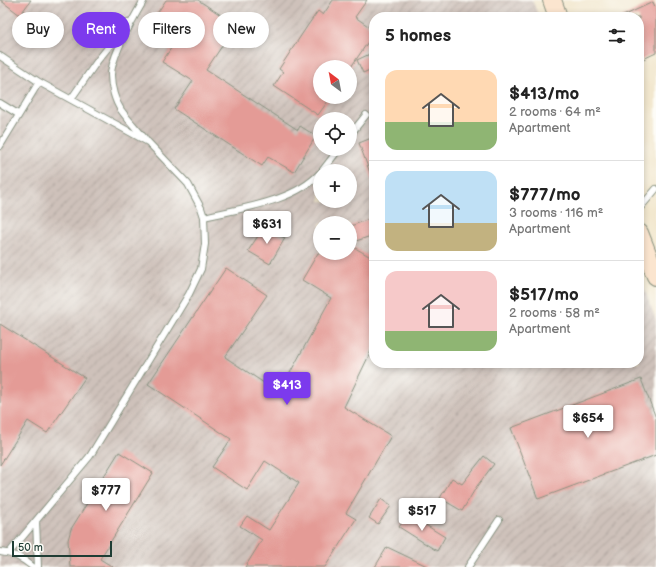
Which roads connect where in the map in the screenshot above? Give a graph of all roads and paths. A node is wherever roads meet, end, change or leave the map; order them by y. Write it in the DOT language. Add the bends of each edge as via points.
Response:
graph roads {
  1 [pos="144,0"];
  2 [pos="552,0"];
  3 [pos="556,12"];
  4 [pos="133,18"];
  5 [pos="0,56"];
  6 [pos="39,82"];
  7 [pos="71,99"];
  8 [pos="0,103"];
  9 [pos="18,114"];
  10 [pos="366,115"];
  11 [pos="357,126"];
  12 [pos="148,142"];
  13 [pos="0,146"];
  14 [pos="334,156"];
  15 [pos="327,164"];
  16 [pos="313,181"];
  17 [pos="656,189"];
  18 [pos="644,203"];
  19 [pos="204,217"];
  20 [pos="644,246"];
  21 [pos="656,276"];
  22 [pos="499,520"];
  23 [pos="36,521"];
  24 [pos="0,552"];
  25 [pos="9,553"];
  26 [pos="33,567"];
  27 [pos="38,567"];
  28 [pos="468,567"];
  1 -- 4 [label="lane"];
  2 -- 3 [label="main road"];
  4 -- 7 [label="lane" via="98,60"];
  4 -- 12 [label="lane" via="111,74 113,92 121,110"];
  5 -- 6 [label="lane"];
  6 -- 7 [label="lane"];
  6 -- 9 [label="lane"];
  7 -- 12 [label="lane"];
  8 -- 9 [label="lane"];
  9 -- 13 [label="lane"];
  10 -- 11 [label="lane"];
  12 -- 19 [label="lane" via="188,184 202,208"];
  14 -- 15 [label="lane"];
  16 -- 19 [label="lane" via="297,191 264,202"];
  17 -- 18 [label="lane"];
  19 -- 23 [label="lane" via="205,244 201,269 189,294 90,456"];
  20 -- 21 [label="main road"];
  22 -- 28 [label="lane"];
  23 -- 25 [label="lane"];
  23 -- 27 [label="lane"];
  24 -- 25 [label="lane"];
  25 -- 26 [label="lane" via="25,559"];
}
